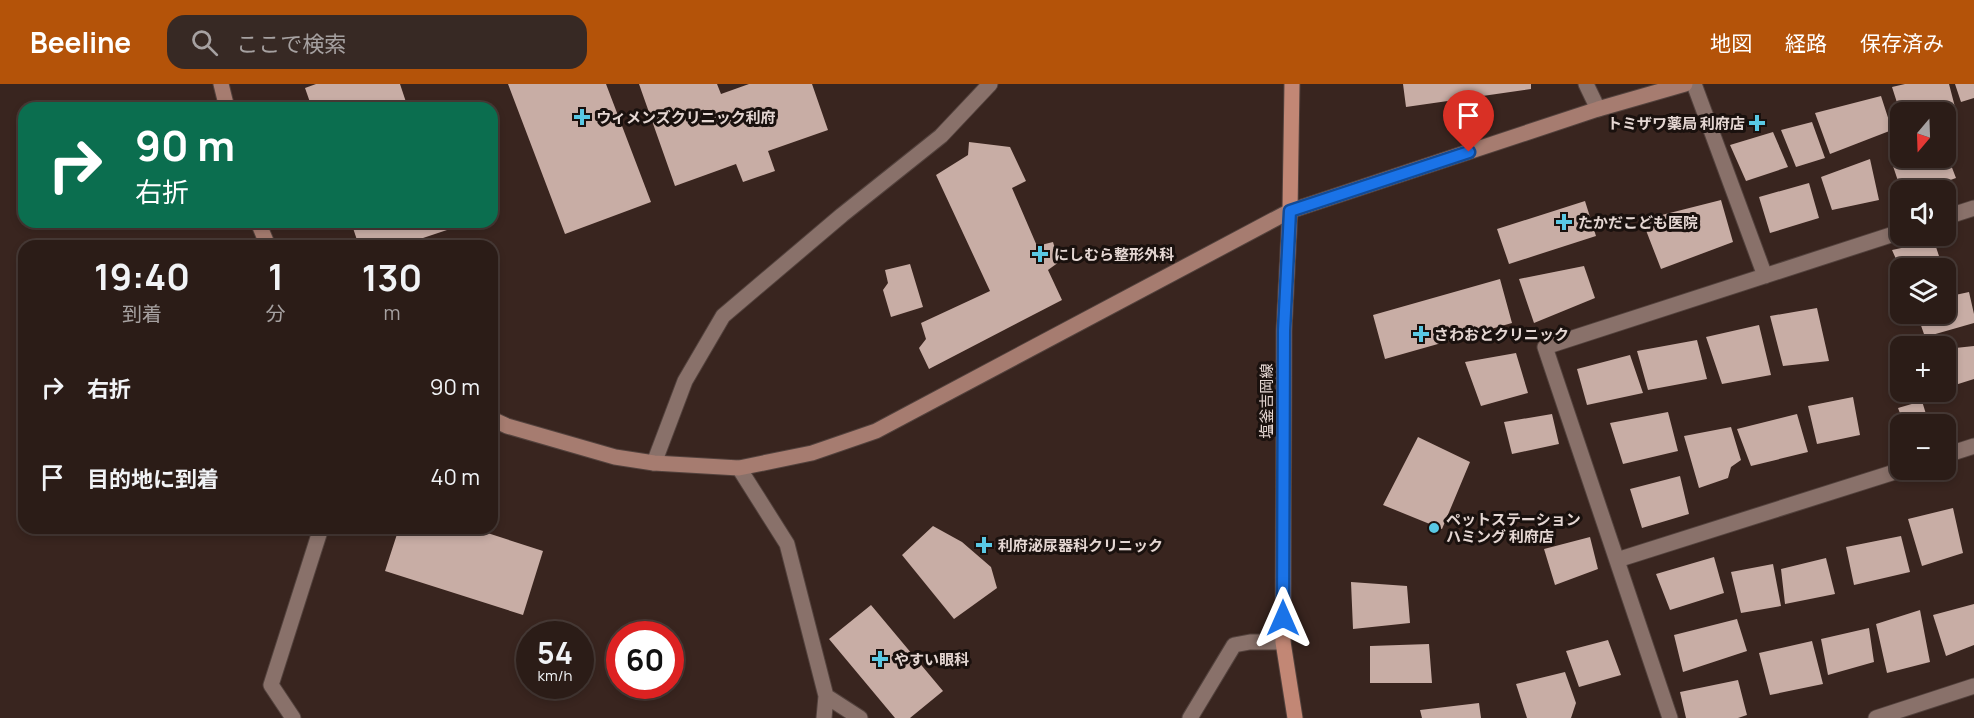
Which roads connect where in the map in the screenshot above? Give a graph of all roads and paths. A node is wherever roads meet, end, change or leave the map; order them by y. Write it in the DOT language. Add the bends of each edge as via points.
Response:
graph roads {
  1 [pos="221,84"];
  2 [pos="990,84"];
  3 [pos="1292,84"];
  4 [pos="1586,84"];
  5 [pos="1685,84"];
  6 [pos="1694,84"];
  7 [pos="226,102"];
  8 [pos="1598,109"];
  9 [pos="1974,208"];
  10 [pos="1290,211"];
  11 [pos="1956,214"];
  12 [pos="1890,235"];
  13 [pos="1765,276"];
  14 [pos="498,422"];
  15 [pos="1974,446"];
  16 [pos="1956,452"];
  17 [pos="654,463"];
  18 [pos="739,468"];
  19 [pos="1890,473"];
  20 [pos="319,534"];
  21 [pos="1617,560"];
  22 [pos="1283,642"];
  23 [pos="1974,686"];
  24 [pos="826,696"];
  25 [pos="292,718"];
  26 [pos="824,718"];
  27 [pos="860,718"];
  28 [pos="1190,718"];
  29 [pos="1295,718"];
  30 [pos="1670,718"];
  31 [pos="1876,718"];
  1 -- 7 [label="street"];
  2 -- 17 [label="street" via="941,136 723,316 685,381"];
  3 -- 10 [label="main road, 塩釜吉岡線"];
  4 -- 8 [label="street"];
  5 -- 8 [label="street"];
  6 -- 13 [label="street"];
  8 -- 10 [label="street"];
  9 -- 11 [label="street"];
  10 -- 18 [label="street" via="876,431 812,453"];
  10 -- 22 [label="main road, 塩釜吉岡線" via="1284,331"];
  12 -- 13 [label="street"];
  13 -- 21 [label="street" via="1545,347"];
  14 -- 17 [label="street" via="615,456"];
  15 -- 16 [label="street"];
  17 -- 18 [label="street"];
  18 -- 24 [label="street" via="787,544"];
  19 -- 21 [label="street"];
  20 -- 25 [label="street" via="271,685"];
  21 -- 30 [label="street"];
  22 -- 28 [label="street" via="1234,645"];
  22 -- 29 [label="main road, 塩釜吉岡線"];
  23 -- 31 [label="street"];
  24 -- 26 [label="street"];
  24 -- 27 [label="street"];
}
